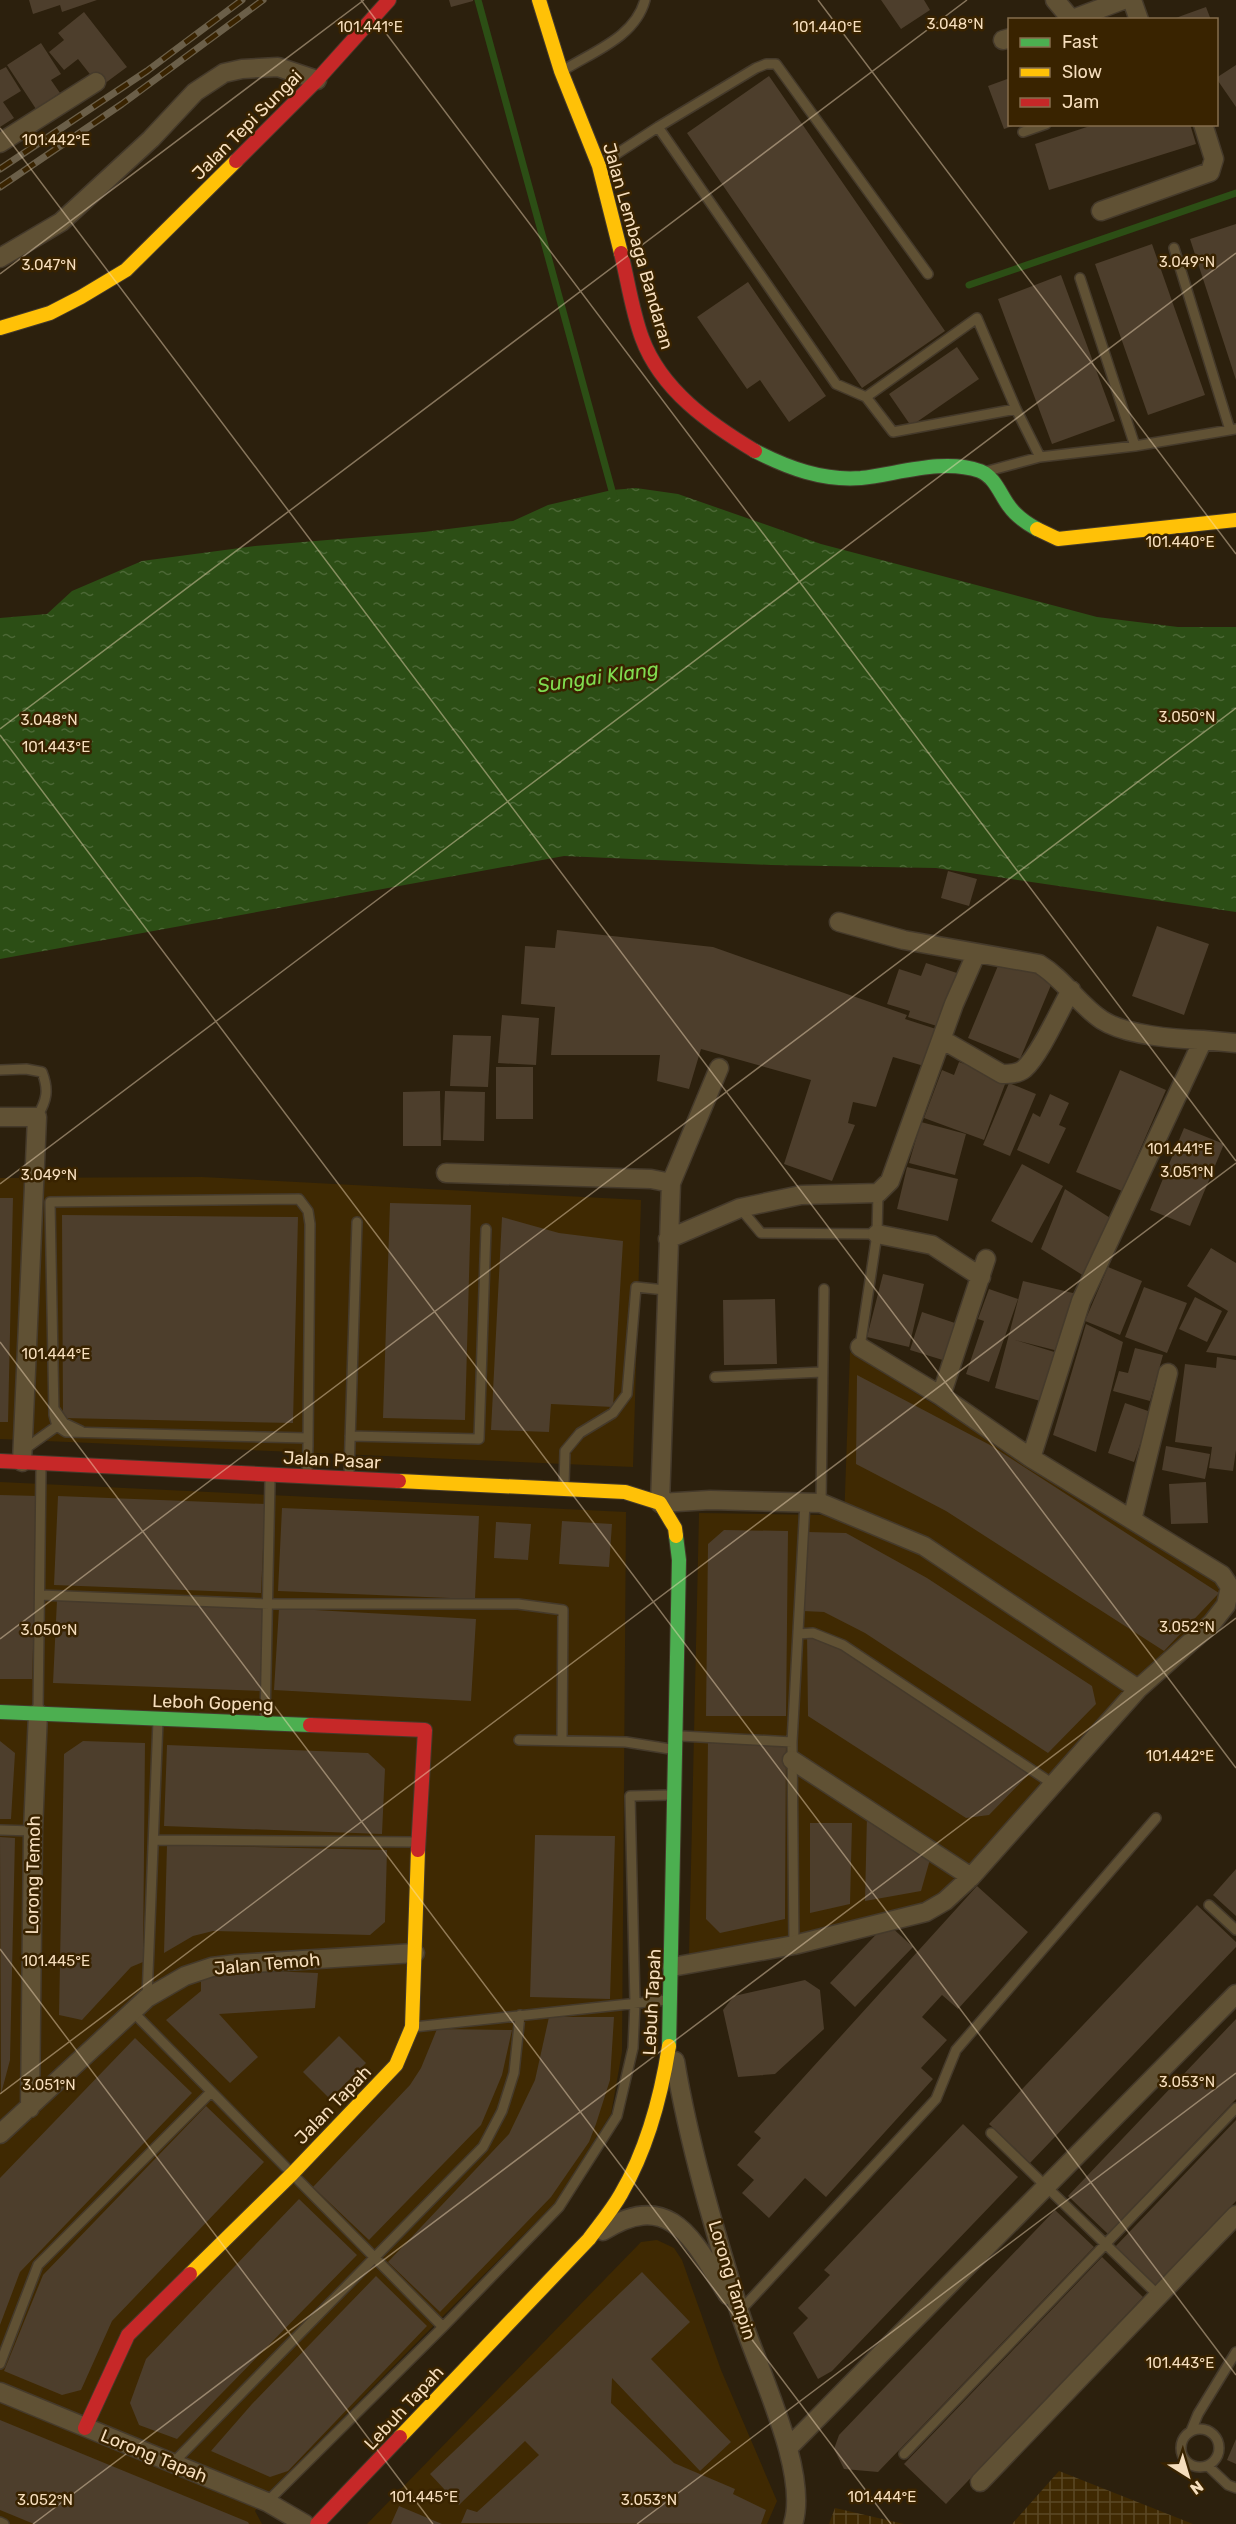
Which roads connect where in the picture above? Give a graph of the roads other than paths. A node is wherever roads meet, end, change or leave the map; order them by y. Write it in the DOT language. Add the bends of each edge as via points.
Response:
graph roads {
  1 [pos="389,0"];
  2 [pos="539,0"];
  3 [pos="645,0"];
  4 [pos="1054,0"];
  5 [pos="1123,0"];
  6 [pos="1132,0"];
  7 [pos="1070,18"];
  8 [pos="1074,18"];
  9 [pos="1138,18"];
  10 [pos="561,71"];
  11 [pos="317,80"];
  12 [pos="96,82"];
  13 [pos="1040,126"];
  14 [pos="1204,126"];
  15 [pos="658,127"];
  16 [pos="1023,132"];
  17 [pos="0,143"];
  18 [pos="599,165"];
  19 [pos="1101,211"];
  20 [pos="1173,248"];
  21 [pos="0,258"];
  22 [pos="928,274"];
  23 [pos="1080,278"];
  24 [pos="0,328"];
  25 [pos="866,396"];
  26 [pos="1016,409"];
  27 [pos="1233,429"];
  28 [pos="1135,446"];
  29 [pos="1040,458"];
  30 [pos="983,472"];
  31 [pos="1236,520"];
  32 [pos="839,922"];
  33 [pos="976,954"];
  34 [pos="1071,990"];
  35 [pos="943,1040"];
  36 [pos="1203,1040"];
  37 [pos="1236,1043"];
  38 [pos="719,1068"];
  39 [pos="0,1070"];
  40 [pos="38,1117"];
  41 [pos="0,1118"];
  42 [pos="446,1173"];
  43 [pos="671,1183"];
  44 [pos="878,1193"];
  45 [pos="740,1209"];
  46 [pos="357,1222"];
  47 [pos="486,1229"];
  48 [pos="877,1234"];
  49 [pos="668,1239"];
  50 [pos="824,1289"];
  51 [pos="665,1290"];
  52 [pos="860,1347"];
  53 [pos="822,1372"];
  54 [pos="1168,1373"];
  55 [pos="715,1377"];
  56 [pos="941,1396"];
  57 [pos="53,1408"];
  58 [pos="57,1426"];
  59 [pos="83,1432"];
  60 [pos="350,1436"];
  61 [pos="308,1438"];
  62 [pos="22,1457"];
  63 [pos="1031,1458"];
  64 [pos="0,1461"];
  65 [pos="41,1463"];
  66 [pos="270,1474"];
  67 [pos="307,1476"];
  68 [pos="349,1478"];
  69 [pos="564,1489"];
  70 [pos="660,1503"];
  71 [pos="813,1503"];
  72 [pos="1132,1520"];
  73 [pos="1233,1586"];
  74 [pos="40,1595"];
  75 [pos="269,1604"];
  76 [pos="798,1634"];
  77 [pos="1138,1689"];
  78 [pos="0,1712"];
  79 [pos="38,1713"];
  80 [pos="158,1718"];
  81 [pos="265,1723"];
  82 [pos="425,1730"];
  83 [pos="519,1740"];
  84 [pos="562,1741"];
  85 [pos="676,1742"];
  86 [pos="792,1751"];
  87 [pos="1053,1784"];
  88 [pos="675,1795"];
  89 [pos="1156,1818"];
  90 [pos="0,1830"];
  91 [pos="33,1831"];
  92 [pos="154,1840"];
  93 [pos="418,1842"];
  94 [pos="971,1877"];
  95 [pos="1209,1905"];
  96 [pos="1236,1930"];
  97 [pos="794,1945"];
  98 [pos="415,1953"];
  99 [pos="672,1967"];
  100 [pos="1236,1994"];
  101 [pos="147,1998"];
  102 [pos="671,2000"];
  103 [pos="635,2003"];
  104 [pos="132,2011"];
  105 [pos="520,2015"];
  106 [pos="412,2027"];
  107 [pos="671,2033"];
  108 [pos="211,2092"];
  109 [pos="30,2108"];
  110 [pos="1236,2108"];
  111 [pos="0,2133"];
  112 [pos="991,2133"];
  113 [pos="292,2174"];
  114 [pos="1047,2187"];
  115 [pos="1236,2215"];
  116 [pos="589,2239"];
  117 [pos="1106,2245"];
  118 [pos="375,2258"];
  119 [pos="1159,2296"];
  120 [pos="739,2312"];
  121 [pos="443,2327"];
  122 [pos="1236,2352"];
  123 [pos="0,2364"];
  124 [pos="0,2392"];
  125 [pos="86,2428"];
  126 [pos="1191,2431"];
  127 [pos="788,2448"];
  128 [pos="904,2454"];
  129 [pos="173,2463"];
  130 [pos="1208,2466"];
  131 [pos="980,2482"];
  132 [pos="1236,2488"];
  133 [pos="267,2502"];
  134 [pos="305,2524"];
  135 [pos="317,2524"];
  136 [pos="793,2524"];
  1 -- 11 [label="main road, Jalan Tepi Sungai"];
  2 -- 10 [label="main road, Jalan Lembaga Bandaran"];
  3 -- 10 [label="lane" via="641,14 627,32"];
  4 -- 7 [label="street"];
  5 -- 8 [label="street"];
  6 -- 9 [label="street"];
  10 -- 18 [label="main road, Jalan Lembaga Bandaran"];
  11 -- 21 [label="street" via="278,67 224,73 195,92 151,139 61,222"];
  11 -- 24 [label="main road, Jalan Tepi Sungai" via="126,270 59,308"];
  12 -- 17 [label="street"];
  13 -- 16 [label="lane"];
  14 -- 19 [label="street" via="1214,159 1210,172"];
  15 -- 18 [label="lane"];
  15 -- 22 [label="lane" via="756,68 776,64"];
  15 -- 25 [label="lane" via="836,384"];
  18 -- 30 [label="main road, Jalan Lembaga Bandaran" via="642,338 654,365 670,385 716,426 773,460 814,475 858,478 902,470"];
  20 -- 27 [label="lane"];
  23 -- 28 [label="lane"];
  25 -- 26 [label="lane" via="893,432"];
  25 -- 26 [label="lane" via="977,318"];
  26 -- 29 [label="lane"];
  27 -- 28 [label="lane"];
  28 -- 29 [label="lane"];
  29 -- 30 [label="lane"];
  30 -- 31 [label="main road" via="995,483 1007,505 1033,530 1058,539"];
  32 -- 33 [label="street"];
  33 -- 34 [label="street" via="1039,964"];
  33 -- 35 [label="street"];
  34 -- 35 [label="street" via="1023,1070 1002,1074"];
  34 -- 36 [label="street" via="1103,1021 1138,1032"];
  35 -- 44 [label="street" via="890,1181"];
  36 -- 37 [label="street"];
  36 -- 63 [label="street" via="1081,1301"];
  38 -- 43 [label="street"];
  39 -- 40 [label="lane" via="42,1072 46,1100"];
  40 -- 41 [label="street"];
  40 -- 62 [label="street"];
  42 -- 43 [label="street" via="627,1178"];
  43 -- 49 [label="street"];
  44 -- 45 [label="street" via="801,1195"];
  44 -- 48 [label="lane"];
  45 -- 48 [label="lane" via="761,1233"];
  45 -- 49 [label="street"];
  46 -- 60 [label="lane"];
  47 -- 60 [label="lane" via="479,1439"];
  48 -- 52 [label="lane"];
  48 -- 56 [label="street" via="932,1245 983,1268"];
  49 -- 51 [label="street"];
  50 -- 53 [label="lane"];
  51 -- 69 [label="lane" via="636,1287 627,1394 613,1413 580,1433 565,1451"];
  51 -- 70 [label="street"];
  52 -- 56 [label="street"];
  53 -- 55 [label="lane"];
  53 -- 71 [label="lane"];
  54 -- 72 [label="street"];
  56 -- 63 [label="street"];
  57 -- 58 [label="lane"];
  57 -- 59 [label="lane" via="64,1422"];
  57 -- 61 [label="lane" via="50,1202 299,1199 308,1210 310,1224"];
  58 -- 59 [label="lane" via="66,1432"];
  58 -- 62 [label="lane"];
  59 -- 61 [label="lane"];
  60 -- 68 [label="lane"];
  61 -- 67 [label="lane"];
  62 -- 64 [label="main road, Jalan Pasar"];
  62 -- 65 [label="main road, Jalan Pasar"];
  63 -- 72 [label="street"];
  65 -- 66 [label="main road, Jalan Pasar"];
  65 -- 74 [label="lane"];
  66 -- 67 [label="main road, Jalan Pasar"];
  66 -- 75 [label="lane"];
  67 -- 68 [label="main road, Jalan Pasar"];
  68 -- 69 [label="main road, Jalan Pasar"];
  69 -- 70 [label="main road, Jalan Pasar" via="626,1492"];
  70 -- 71 [label="street"];
  70 -- 85 [label="main road, Lebuh Tapah" via="675,1528 679,1560"];
  71 -- 76 [label="lane"];
  71 -- 77 [label="street" via="924,1546"];
  72 -- 73 [label="street" via="1222,1575"];
  73 -- 77 [label="street" via="1226,1605 1212,1623"];
  74 -- 75 [label="lane"];
  74 -- 79 [label="lane"];
  75 -- 81 [label="lane"];
  75 -- 84 [label="lane" via="518,1604 563,1610"];
  76 -- 86 [label="lane"];
  76 -- 87 [label="lane" via="813,1633 843,1645"];
  77 -- 87 [label="street"];
  78 -- 79 [label="main road, Leboh Gopeng"];
  79 -- 80 [label="main road, Leboh Gopeng"];
  79 -- 91 [label="street, Lorong Temoh"];
  80 -- 81 [label="main road, Leboh Gopeng"];
  80 -- 92 [label="lane"];
  81 -- 82 [label="main road, Leboh Gopeng"];
  82 -- 93 [label="main road, Jalan Tapah"];
  83 -- 84 [label="lane"];
  84 -- 85 [label="lane"];
  85 -- 86 [label="lane"];
  85 -- 88 [label="main road, Lebuh Tapah"];
  86 -- 94 [label="street"];
  86 -- 97 [label="lane"];
  87 -- 94 [label="street"];
  88 -- 99 [label="main road, Lebuh Tapah"];
  88 -- 103 [label="lane" via="630,1796"];
  89 -- 120 [label="lane" via="956,2050 936,2099"];
  90 -- 91 [label="lane"];
  91 -- 109 [label="street, Lorong Temoh"];
  92 -- 93 [label="lane"];
  92 -- 101 [label="lane"];
  93 -- 98 [label="main road, Jalan Tapah"];
  94 -- 97 [label="street" via="926,1912"];
  95 -- 96 [label="lane"];
  97 -- 99 [label="street"];
  98 -- 101 [label="street, Jalan Temoh" via="212,1967 185,1976"];
  98 -- 106 [label="main road, Jalan Tapah"];
  99 -- 102 [label="main road, Lebuh Tapah"];
  100 -- 114 [label="street"];
  101 -- 104 [label="street, Jalan Temoh"];
  102 -- 103 [label="lane"];
  102 -- 107 [label="main road, Lebuh Tapah"];
  103 -- 105 [label="lane"];
  103 -- 121 [label="lane" via="633,2048 617,2116 559,2207"];
  104 -- 108 [label="lane"];
  104 -- 109 [label="street, Jalan Temoh"];
  105 -- 106 [label="lane"];
  105 -- 118 [label="lane" via="514,2073 502,2111 483,2147"];
  106 -- 113 [label="main road, Jalan Tapah" via="396,2065"];
  107 -- 116 [label="main road, Lebuh Tapah" via="665,2076 638,2164 621,2196"];
  107 -- 120 [label="street, Lorong Tampin" via="685,2119"];
  108 -- 113 [label="lane"];
  108 -- 123 [label="lane" via="38,2265"];
  109 -- 111 [label="street, Jalan Temoh"];
  110 -- 117 [label="lane"];
  112 -- 114 [label="lane"];
  113 -- 118 [label="lane"];
  113 -- 125 [label="main road, Jalan Tapah" via="128,2334"];
  114 -- 117 [label="lane"];
  114 -- 127 [label="street"];
  115 -- 119 [label="street"];
  116 -- 120 [label="street" via="633,2216 649,2214 677,2224 694,2242"];
  116 -- 135 [label="main road, Lebuh Tapah"];
  117 -- 119 [label="lane"];
  117 -- 128 [label="lane"];
  118 -- 121 [label="lane"];
  118 -- 129 [label="lane"];
  119 -- 131 [label="street"];
  120 -- 127 [label="street, Lorong Tampin"];
  121 -- 133 [label="lane"];
  122 -- 126 [label="lane"];
  124 -- 125 [label="street, Lorong Tapah"];
  125 -- 129 [label="street, Lorong Tapah"];
  126 -- 130 [label="lane" via="1181,2442 1182,2457 1193,2466"];
  126 -- 130 [label="lane" via="1206,2430 1217,2439 1218,2455"];
  127 -- 136 [label="street, Lorong Tampin" via="797,2486"];
  129 -- 133 [label="street, Lorong Tapah"];
  130 -- 132 [label="lane"];
  133 -- 134 [label="street, Lorong Tapah"];
}
